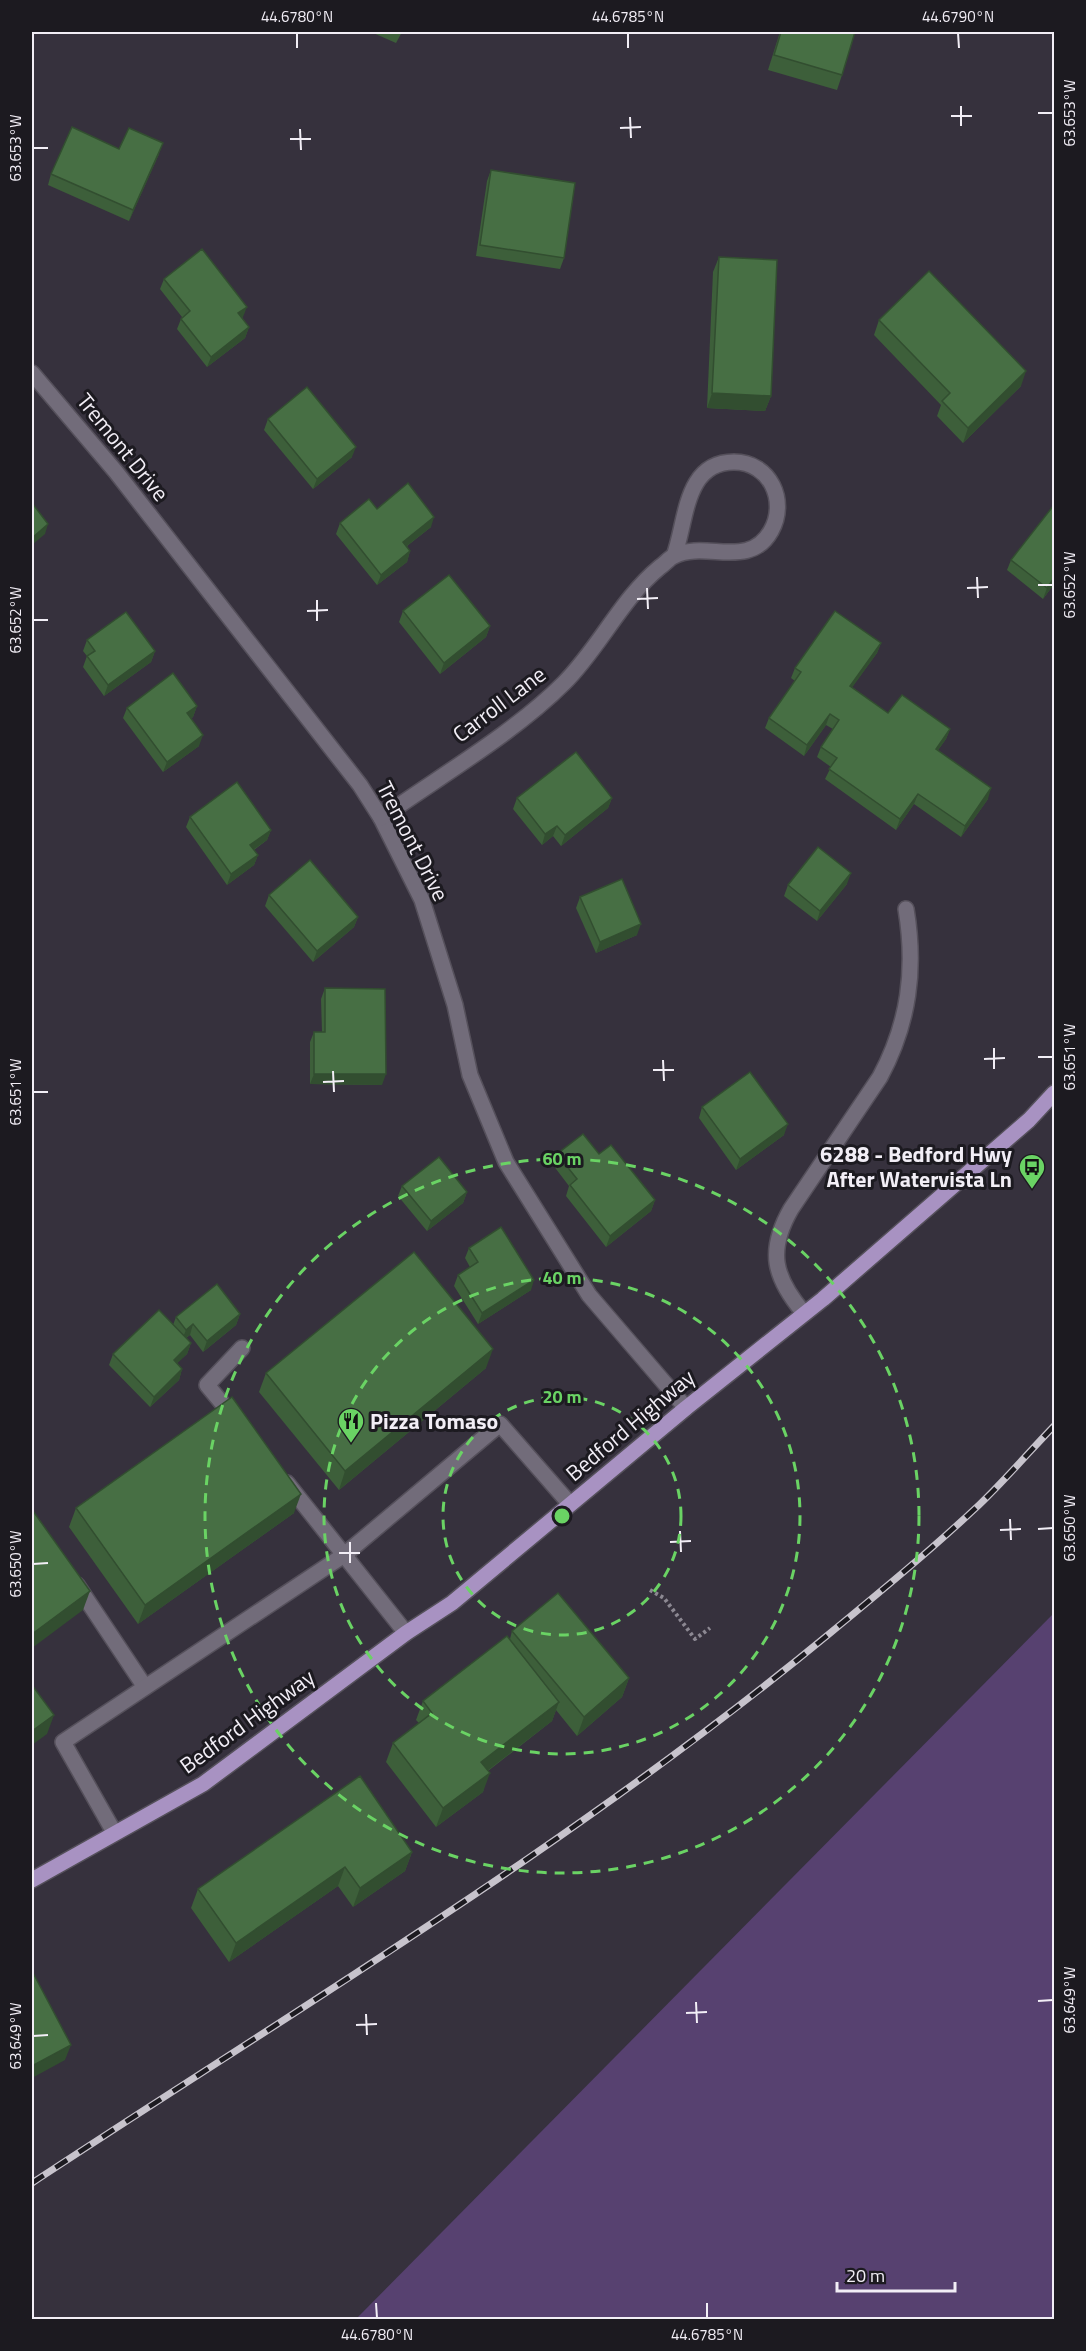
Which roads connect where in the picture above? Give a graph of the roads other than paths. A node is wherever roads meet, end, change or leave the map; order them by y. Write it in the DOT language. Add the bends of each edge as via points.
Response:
graph roads {
  1 [pos="32,373"];
  2 [pos="674,556"];
  3 [pos="381,818"];
  4 [pos="906,909"];
  5 [pos="1054,1093"];
  6 [pos="803,1312"];
  7 [pos="242,1348"];
  8 [pos="686,1408"];
  9 [pos="243,1428"];
  10 [pos="278,1471"];
  11 [pos="570,1504"];
  12 [pos="344,1556"];
  13 [pos="67,1571"];
  14 [pos="406,1633"];
  15 [pos="145,1688"];
  16 [pos="114,1832"];
  17 [pos="32,1880"];
  1 -- 3 [label="street, Tremont Drive" via="123,481 360,785"];
  2 -- 2 [label="street" via="690,552 738,553 760,543 777,516 777,500 769,478 742,462 718,464 704,472 690,490"];
  2 -- 3 [label="street, Carroll Lane" via="638,589 588,657 540,705"];
  3 -- 8 [label="street, Tremont Drive" via="422,900 455,1005 470,1075 506,1162 589,1295"];
  4 -- 6 [label="street" via="911,983 892,1055 780,1231 780,1280"];
  5 -- 6 [label="main road, Bedford Highway" via="1029,1120 823,1299"];
  6 -- 8 [label="main road, Bedford Highway"];
  7 -- 9 [label="street" via="207,1385"];
  8 -- 11 [label="main road, Bedford Highway"];
  10 -- 12 [label="street"];
  11 -- 12 [label="street" via="500,1424"];
  11 -- 14 [label="main road, Bedford Highway" via="452,1603"];
  12 -- 14 [label="street"];
  12 -- 15 [label="street"];
  13 -- 15 [label="street"];
  14 -- 16 [label="main road, Bedford Highway" via="203,1784"];
  15 -- 16 [label="street" via="63,1742"];
  16 -- 17 [label="main road, Bedford Highway"];
}
